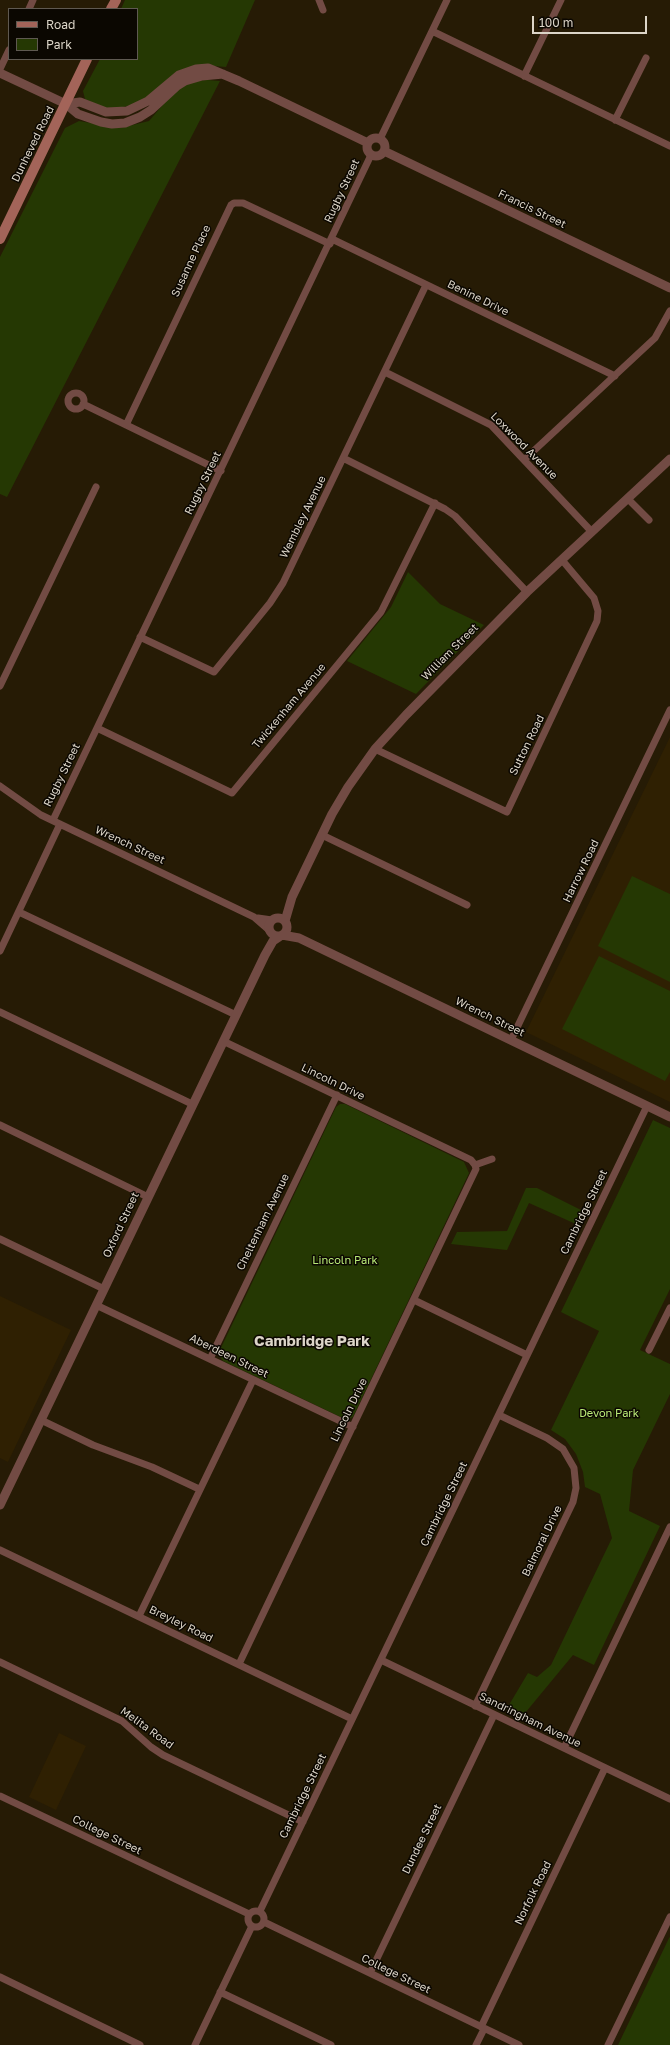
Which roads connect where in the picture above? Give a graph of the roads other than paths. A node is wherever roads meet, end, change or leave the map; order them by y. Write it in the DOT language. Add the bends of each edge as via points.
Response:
graph roads {
  1 [pos="319,0"];
  2 [pos="447,0"];
  3 [pos="561,0"];
  4 [pos="323,10"];
  5 [pos="432,32"];
  6 [pos="8,52"];
  7 [pos="646,58"];
  8 [pos="87,60"];
  9 [pos="0,69"];
  10 [pos="0,73"];
  11 [pos="524,76"];
  12 [pos="66,104"];
  13 [pos="616,120"];
  14 [pos="380,139"];
  15 [pos="368,143"];
  16 [pos="670,146"];
  17 [pos="384,151"];
  18 [pos="371,155"];
  19 [pos="0,239"];
  20 [pos="331,242"];
  21 [pos="426,285"];
  22 [pos="670,288"];
  23 [pos="670,311"];
  24 [pos="385,372"];
  25 [pos="615,376"];
  26 [pos="83,404"];
  27 [pos="126,425"];
  28 [pos="343,458"];
  29 [pos="525,459"];
  30 [pos="670,459"];
  31 [pos="221,471"];
  32 [pos="96,487"];
  33 [pos="628,498"];
  34 [pos="435,503"];
  35 [pos="649,520"];
  36 [pos="592,532"];
  37 [pos="562,560"];
  38 [pos="527,592"];
  39 [pos="140,638"];
  40 [pos="0,686"];
  41 [pos="670,710"];
  42 [pos="96,728"];
  43 [pos="375,749"];
  44 [pos="0,786"];
  45 [pos="53,820"];
  46 [pos="60,824"];
  47 [pos="322,836"];
  48 [pos="467,904"];
  49 [pos="19,912"];
  50 [pos="278,928"];
  51 [pos="0,951"];
  52 [pos="0,1012"];
  53 [pos="236,1015"];
  54 [pos="511,1040"];
  55 [pos="223,1041"];
  56 [pos="336,1096"];
  57 [pos="192,1104"];
  58 [pos="647,1106"];
  59 [pos="670,1117"];
  60 [pos="0,1125"];
  61 [pos="492,1159"];
  62 [pos="475,1165"];
  63 [pos="148,1197"];
  64 [pos="0,1239"];
  65 [pos="104,1289"];
  66 [pos="414,1300"];
  67 [pos="96,1305"];
  68 [pos="670,1308"];
  69 [pos="649,1350"];
  70 [pos="527,1355"];
  71 [pos="210,1359"];
  72 [pos="253,1380"];
  73 [pos="499,1415"];
  74 [pos="41,1420"];
  75 [pos="353,1427"];
  76 [pos="3,1490"];
  77 [pos="200,1490"];
  78 [pos="0,1505"];
  79 [pos="670,1527"];
  80 [pos="0,1550"];
  81 [pos="139,1616"];
  82 [pos="381,1660"];
  83 [pos="0,1662"];
  84 [pos="239,1664"];
  85 [pos="475,1706"];
  86 [pos="494,1715"];
  87 [pos="352,1719"];
  88 [pos="564,1748"];
  89 [pos="605,1768"];
  90 [pos="0,1796"];
  91 [pos="670,1799"];
  92 [pos="303,1822"];
  93 [pos="260,1911"];
  94 [pos="249,1914"];
  95 [pos="670,1919"];
  96 [pos="264,1922"];
  97 [pos="252,1926"];
  98 [pos="370,1973"];
  99 [pos="0,1977"];
  100 [pos="220,1992"];
  101 [pos="482,2028"];
  102 [pos="140,2045"];
  103 [pos="195,2045"];
  104 [pos="331,2045"];
  105 [pos="476,2045"];
  106 [pos="519,2045"];
  107 [pos="608,2045"];
  1 -- 4 [label="street"];
  2 -- 5 [label="street"];
  3 -- 11 [label="street"];
  5 -- 11 [label="street"];
  5 -- 14 [label="street"];
  6 -- 9 [label="street"];
  7 -- 13 [label="street"];
  8 -- 12 [label="main road, Dunheved Road"];
  10 -- 12 [label="street"];
  11 -- 13 [label="street"];
  12 -- 15 [label="street" via="78,114 101,122 125,123 146,114 170,91 185,81 224,74"];
  12 -- 19 [label="main road, Dunheved Road"];
  13 -- 16 [label="street"];
  14 -- 15 [label="street" via="372,139"];
  14 -- 17 [label="street" via="385,145"];
  15 -- 18 [label="street" via="367,148"];
  17 -- 18 [label="street" via="377,156"];
  17 -- 22 [label="street, Francis Street"];
  18 -- 20 [label="street, Rugby Street"];
  20 -- 21 [label="street, Benine Drive"];
  20 -- 27 [label="street, Susanne Place" via="243,203 231,205"];
  20 -- 31 [label="street, Rugby Street"];
  21 -- 24 [label="street, Wembley Avenue"];
  21 -- 25 [label="street, Benine Drive"];
  23 -- 25 [label="street" via="655,338"];
  24 -- 28 [label="street, Wembley Avenue"];
  24 -- 29 [label="street, Loxwood Avenue" via="484,420"];
  25 -- 29 [label="street"];
  26 -- 27 [label="street"];
  27 -- 31 [label="street"];
  28 -- 34 [label="street"];
  28 -- 39 [label="street, Wembley Avenue" via="279,590 214,672"];
  29 -- 36 [label="street, Loxwood Avenue"];
  30 -- 33 [label="street, William Street"];
  31 -- 39 [label="street, Rugby Street"];
  32 -- 40 [label="street"];
  33 -- 35 [label="street"];
  33 -- 36 [label="street, William Street"];
  34 -- 38 [label="street" via="455,516"];
  34 -- 42 [label="street, Twickenham Avenue" via="381,612 232,793"];
  36 -- 37 [label="street, William Street"];
  37 -- 38 [label="street, William Street"];
  37 -- 43 [label="street, Sutton Road" via="594,598 598,606 597,621 506,812"];
  38 -- 43 [label="street, William Street"];
  39 -- 42 [label="street, Rugby Street"];
  41 -- 54 [label="street, Harrow Road"];
  42 -- 45 [label="street, Rugby Street"];
  43 -- 47 [label="street, William Street" via="342,796"];
  44 -- 45 [label="street, Wrench Street" via="30,808"];
  45 -- 46 [label="street, Wrench Street"];
  46 -- 49 [label="street"];
  46 -- 50 [label="street, Wrench Street"];
  47 -- 48 [label="street"];
  47 -- 50 [label="street, William Street"];
  49 -- 51 [label="street"];
  49 -- 53 [label="street"];
  50 -- 53 [label="street, Oxford Street"];
  50 -- 54 [label="street, Wrench Street"];
  52 -- 57 [label="street"];
  53 -- 55 [label="street, Oxford Street"];
  54 -- 58 [label="street, Wrench Street"];
  55 -- 56 [label="street, Lincoln Drive"];
  55 -- 57 [label="street, Oxford Street"];
  56 -- 62 [label="street, Lincoln Drive" via="464,1157"];
  56 -- 71 [label="street, Cheltenham Avenue"];
  57 -- 63 [label="street, Oxford Street"];
  58 -- 59 [label="street, Wrench Street"];
  58 -- 70 [label="street, Cambridge Street"];
  60 -- 63 [label="street"];
  61 -- 62 [label="street"];
  62 -- 66 [label="street, Lincoln Drive" via="474,1173"];
  63 -- 65 [label="street, Oxford Street"];
  64 -- 65 [label="street"];
  65 -- 67 [label="street, Oxford Street"];
  66 -- 70 [label="street"];
  66 -- 75 [label="street, Lincoln Drive"];
  67 -- 71 [label="street, Aberdeen Street"];
  67 -- 74 [label="street, Oxford Street"];
  68 -- 69 [label="street"];
  70 -- 73 [label="street, Cambridge Street"];
  71 -- 72 [label="street, Aberdeen Street"];
  72 -- 75 [label="street, Aberdeen Street"];
  72 -- 77 [label="street"];
  73 -- 82 [label="street, Cambridge Street"];
  73 -- 85 [label="street, Balmoral Drive" via="548,1438 563,1449 574,1468 576,1488 573,1502"];
  74 -- 76 [label="street, Oxford Street"];
  74 -- 77 [label="street"];
  75 -- 84 [label="street, Lincoln Drive"];
  76 -- 78 [label="street, Oxford Street"];
  77 -- 81 [label="street"];
  79 -- 88 [label="street"];
  80 -- 81 [label="street, Breyley Road"];
  81 -- 84 [label="street, Breyley Road"];
  82 -- 85 [label="street, Sandringham Avenue"];
  82 -- 87 [label="street, Cambridge Street"];
  83 -- 92 [label="street, Melita Road" via="118,1719 163,1755"];
  84 -- 87 [label="street, Breyley Road"];
  85 -- 86 [label="street, Sandringham Avenue"];
  86 -- 88 [label="street, Sandringham Avenue"];
  86 -- 98 [label="street, Dundee Street"];
  87 -- 92 [label="street, Cambridge Street"];
  88 -- 89 [label="street, Sandringham Avenue"];
  89 -- 91 [label="street, Sandringham Avenue"];
  89 -- 101 [label="street, Norfolk Road"];
  90 -- 94 [label="street, College Street"];
  92 -- 93 [label="street, Cambridge Street"];
  93 -- 94 [label="street" via="255,1910"];
  93 -- 96 [label="street"];
  94 -- 97 [label="street" via="248,1922"];
  95 -- 107 [label="street"];
  96 -- 97 [label="street" via="258,1927"];
  96 -- 98 [label="street, College Street"];
  97 -- 100 [label="street"];
  98 -- 101 [label="street, College Street"];
  99 -- 102 [label="street"];
  100 -- 103 [label="street"];
  100 -- 104 [label="street"];
  101 -- 105 [label="street, Norfolk Road"];
  101 -- 106 [label="street, College Street"];
}
